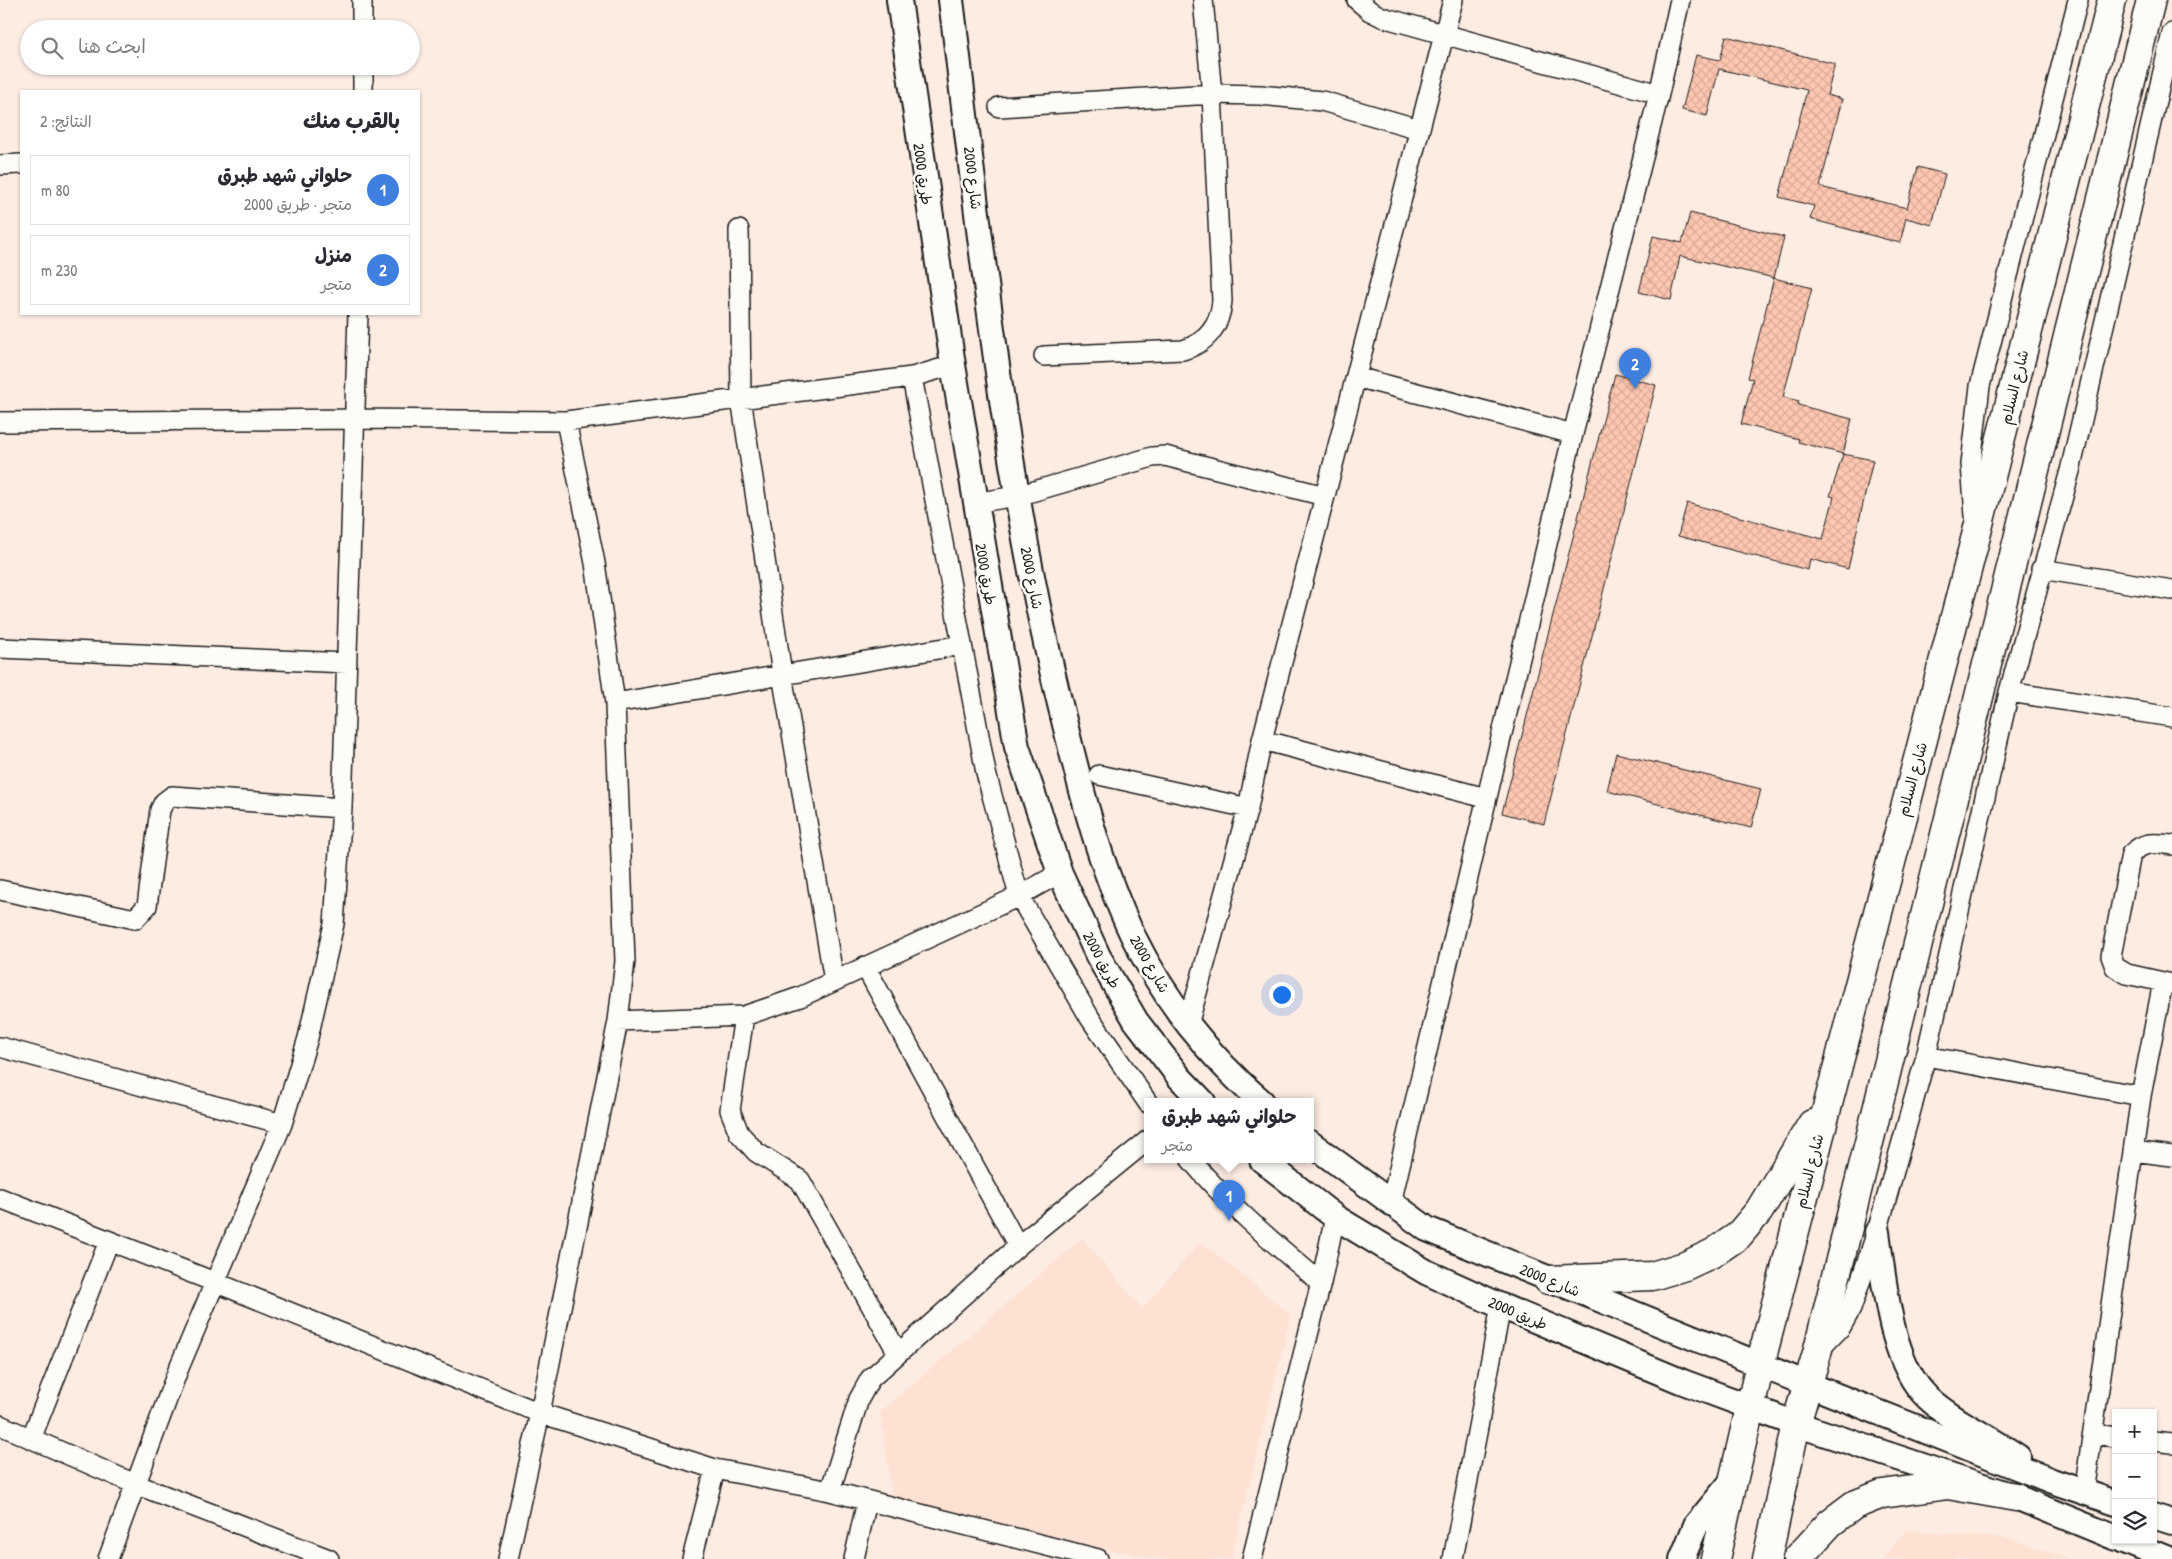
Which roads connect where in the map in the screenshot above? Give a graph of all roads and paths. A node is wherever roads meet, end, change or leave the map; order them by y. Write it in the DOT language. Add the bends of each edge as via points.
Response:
graph roads {
  1 [pos="362,0"];
  2 [pos="899,0"];
  3 [pos="950,0"];
  4 [pos="1203,0"];
  5 [pos="1357,0"];
  6 [pos="1453,0"];
  7 [pos="1680,0"];
  8 [pos="2078,0"];
  9 [pos="2112,0"];
  10 [pos="2150,0"];
  11 [pos="362,20"];
  12 [pos="2172,33"];
  13 [pos="1444,35"];
  14 [pos="2168,64"];
  15 [pos="363,75"];
  16 [pos="363,90"];
  17 [pos="1212,94"];
  18 [pos="1659,94"];
  19 [pos="999,106"];
  20 [pos="1419,129"];
  21 [pos="0,164"];
  22 [pos="20,164"];
  23 [pos="739,230"];
  24 [pos="358,315"];
  25 [pos="1044,356"];
  26 [pos="952,365"];
  27 [pos="912,377"];
  28 [pos="1356,377"];
  29 [pos="741,398"];
  30 [pos="354,419"];
  31 [pos="0,422"];
  32 [pos="566,422"];
  33 [pos="1573,434"];
  34 [pos="1017,496"];
  35 [pos="1325,496"];
  36 [pos="974,503"];
  37 [pos="1976,536"];
  38 [pos="2041,569"];
  39 [pos="2172,590"];
  40 [pos="962,645"];
  41 [pos="0,648"];
  42 [pos="347,663"];
  43 [pos="782,674"];
  44 [pos="2009,692"];
  45 [pos="615,703"];
  46 [pos="2172,717"];
  47 [pos="1262,740"];
  48 [pos="1099,775"];
  49 [pos="1486,798"];
  50 [pos="342,808"];
  51 [pos="1248,808"];
  52 [pos="2172,845"];
  53 [pos="1060,873"];
  54 [pos="0,890"];
  55 [pos="1019,896"];
  56 [pos="866,966"];
  57 [pos="834,980"];
  58 [pos="2168,983"];
  59 [pos="744,1016"];
  60 [pos="618,1021"];
  61 [pos="1188,1025"];
  62 [pos="0,1047"];
  63 [pos="1926,1056"];
  64 [pos="1831,1087"];
  65 [pos="2141,1096"];
  66 [pos="1145,1098"];
  67 [pos="1194,1098"];
  68 [pos="1257,1098"];
  69 [pos="282,1124"];
  70 [pos="1144,1143"];
  71 [pos="1314,1146"];
  72 [pos="2133,1151"];
  73 [pos="2172,1156"];
  74 [pos="1194,1163"];
  75 [pos="1266,1163"];
  76 [pos="0,1198"];
  77 [pos="1391,1203"];
  78 [pos="1334,1218"];
  79 [pos="1878,1232"];
  80 [pos="109,1241"];
  81 [pos="1018,1246"];
  82 [pos="1548,1280"];
  83 [pos="217,1282"];
  84 [pos="1321,1283"];
  85 [pos="1501,1306"];
  86 [pos="898,1353"];
  87 [pos="1817,1353"];
  88 [pos="1760,1364"];
  89 [pos="1807,1384"];
  90 [pos="1750,1407"];
  91 [pos="540,1413"];
  92 [pos="1796,1424"];
  93 [pos="0,1425"];
  94 [pos="2094,1434"];
  95 [pos="2112,1436"];
  96 [pos="31,1439"];
  97 [pos="2157,1441"];
  98 [pos="2172,1443"];
  99 [pos="715,1468"];
  100 [pos="1734,1479"];
  101 [pos="2052,1481"];
  102 [pos="135,1484"];
  103 [pos="830,1492"];
  104 [pos="2084,1492"];
  105 [pos="2016,1497"];
  106 [pos="868,1501"];
  107 [pos="2112,1502"];
  108 [pos="2157,1517"];
  109 [pos="2172,1522"];
  110 [pos="2112,1536"];
  111 [pos="2132,1544"];
  112 [pos="1058,1555"];
  113 [pos="108,1559"];
  114 [pos="327,1559"];
  115 [pos="508,1559"];
  116 [pos="692,1559"];
  117 [pos="854,1559"];
  118 [pos="1098,1559"];
  119 [pos="1252,1559"];
  120 [pos="1453,1559"];
  121 [pos="1682,1559"];
  122 [pos="1715,1559"];
  123 [pos="1768,1559"];
  124 [pos="1797,1559"];
  125 [pos="2168,1559"];
  1 -- 11 [label="street"];
  2 -- 26 [label="street, طريق 2000"];
  3 -- 34 [label="street, شارع 2000"];
  4 -- 17 [label="street"];
  5 -- 13 [label="street" via="1382,17"];
  6 -- 13 [label="street"];
  7 -- 18 [label="street"];
  8 -- 37 [label="street" via="1980,386 1971,464"];
  9 -- 37 [label="highway, شارع السلام"];
  10 -- 87 [label="highway"];
  12 -- 14 [label="street"];
  13 -- 18 [label="street"];
  13 -- 20 [label="street"];
  14 -- 38 [label="street" via="2070,471"];
  15 -- 16 [label="street"];
  17 -- 19 [label="street"];
  17 -- 20 [label="street" via="1322,101"];
  17 -- 25 [label="street" via="1222,301 1214,329 1200,342 1183,350"];
  18 -- 33 [label="street"];
  20 -- 28 [label="street"];
  21 -- 22 [label="street"];
  23 -- 29 [label="street"];
  24 -- 30 [label="street"];
  26 -- 27 [label="street"];
  26 -- 36 [label="street, طريق 2000"];
  27 -- 29 [label="street"];
  27 -- 40 [label="street"];
  28 -- 33 [label="street"];
  28 -- 35 [label="street"];
  29 -- 32 [label="street"];
  29 -- 43 [label="street"];
  30 -- 31 [label="street"];
  30 -- 32 [label="street"];
  30 -- 42 [label="street"];
  32 -- 45 [label="street" via="595,563"];
  33 -- 49 [label="street"];
  34 -- 35 [label="street" via="1165,456"];
  34 -- 36 [label="street"];
  34 -- 61 [label="street, شارع 2000" via="1037,608 1101,858 1133,936"];
  35 -- 47 [label="street"];
  36 -- 53 [label="street, طريق 2000" via="1017,747"];
  37 -- 64 [label="highway, شارع السلام"];
  38 -- 39 [label="street"];
  38 -- 44 [label="street"];
  40 -- 43 [label="street"];
  40 -- 55 [label="street" via="986,773"];
  41 -- 42 [label="street"];
  42 -- 50 [label="street"];
  43 -- 45 [label="street"];
  43 -- 57 [label="street"];
  44 -- 46 [label="street"];
  44 -- 63 [label="street"];
  45 -- 60 [label="street" via="625,961"];
  47 -- 49 [label="street"];
  47 -- 51 [label="street"];
  48 -- 51 [label="street"];
  49 -- 77 [label="street"];
  50 -- 54 [label="street" via="172,796 160,810 147,906 135,918"];
  50 -- 69 [label="street" via="334,924 308,1038"];
  51 -- 61 [label="street"];
  52 -- 58 [label="street" via="2150,842 2131,854 2111,956 2115,967 2127,974"];
  53 -- 55 [label="street"];
  53 -- 67 [label="street, طريق 2000" via="1098,956 1136,1021"];
  55 -- 56 [label="street"];
  55 -- 66 [label="street" via="1090,1018"];
  56 -- 57 [label="street"];
  56 -- 81 [label="street"];
  57 -- 59 [label="street" via="800,997"];
  58 -- 65 [label="street"];
  59 -- 60 [label="street"];
  59 -- 86 [label="street" via="730,1110 739,1134 756,1152 800,1180"];
  60 -- 91 [label="street"];
  61 -- 68 [label="street, شارع 2000" via="1238,1082"];
  62 -- 69 [label="street"];
  63 -- 65 [label="street"];
  63 -- 79 [label="street"];
  64 -- 82 [label="highway" via="1804,1140 1759,1211 1738,1236 1692,1262 1652,1276"];
  64 -- 88 [label="highway, شارع السلام"];
  65 -- 72 [label="street"];
  69 -- 83 [label="street"];
  70 -- 81 [label="street"];
  71 -- 77 [label="street, شارع 2000"];
  72 -- 73 [label="street"];
  72 -- 94 [label="street"];
  74 -- 84 [label="street" via="1264,1235"];
  75 -- 78 [label="street, طريق 2000"];
  76 -- 80 [label="street"];
  77 -- 82 [label="street, شارع 2000" via="1427,1229"];
  78 -- 84 [label="street"];
  78 -- 85 [label="street, طريق 2000" via="1426,1272"];
  79 -- 87 [label="street" via="1851,1309 1841,1327"];
  79 -- 101 [label="street" via="1888,1312 1914,1379 1928,1398"];
  80 -- 83 [label="street"];
  80 -- 96 [label="street"];
  81 -- 86 [label="street"];
  82 -- 88 [label="street, شارع 2000"];
  83 -- 91 [label="street"];
  83 -- 102 [label="street" via="178,1370"];
  84 -- 119 [label="street"];
  85 -- 90 [label="street, طريق 2000"];
  85 -- 120 [label="street"];
  86 -- 103 [label="street" via="870,1379 859,1399"];
  87 -- 89 [label="highway"];
  88 -- 89 [label="street, شارع 2000"];
  88 -- 90 [label="highway, شارع السلام"];
  89 -- 92 [label="highway"];
  89 -- 101 [label="street, شارع 2000"];
  90 -- 92 [label="street, طريق 2000"];
  90 -- 100 [label="highway, شارع السلام"];
  91 -- 99 [label="street"];
  91 -- 115 [label="street"];
  92 -- 105 [label="street, طريق 2000"];
  92 -- 123 [label="highway"];
  93 -- 96 [label="street"];
  94 -- 95 [label="street"];
  94 -- 104 [label="street"];
  96 -- 102 [label="street"];
  97 -- 98 [label="street"];
  99 -- 103 [label="street"];
  99 -- 116 [label="street"];
  100 -- 121 [label="street" via="1696,1525"];
  100 -- 122 [label="highway, شارع السلام"];
  101 -- 104 [label="street"];
  102 -- 113 [label="street"];
  102 -- 114 [label="street"];
  103 -- 106 [label="street"];
  104 -- 107 [label="street"];
  105 -- 110 [label="street, طريق 2000"];
  105 -- 124 [label="highway" via="1948,1485 1882,1494 1854,1505 1838,1517"];
  106 -- 112 [label="street"];
  106 -- 117 [label="street"];
  108 -- 109 [label="street"];
  111 -- 125 [label="street"];
  112 -- 118 [label="street"];
}
